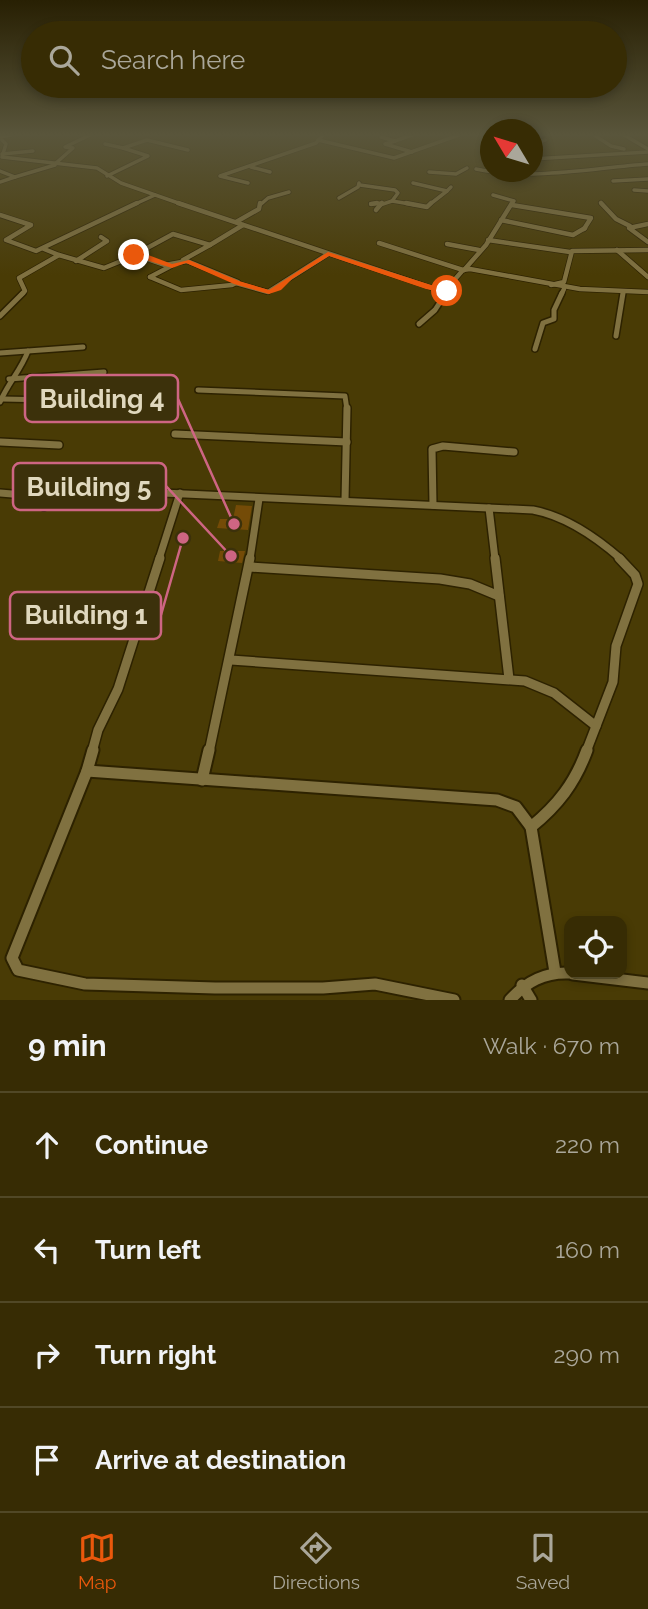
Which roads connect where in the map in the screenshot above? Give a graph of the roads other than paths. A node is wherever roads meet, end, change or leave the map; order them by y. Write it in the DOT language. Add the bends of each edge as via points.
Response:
graph roads {
  1 [pos="121,182"];
  2 [pos="243,182"];
  3 [pos="248,183"];
  4 [pos="413,183"];
  5 [pos="451,187"];
  6 [pos="634,190"];
  7 [pos="289,191"];
  8 [pos="447,191"];
  9 [pos="648,191"];
  10 [pos="493,194"];
  11 [pos="155,195"];
  12 [pos="339,198"];
  13 [pos="392,201"];
  14 [pos="382,203"];
  15 [pos="601,203"];
  16 [pos="371,204"];
  17 [pos="512,205"];
  18 [pos="376,210"];
  19 [pos="0,215"];
  20 [pos="501,220"];
  21 [pos="236,222"];
  22 [pos="648,224"];
  23 [pos="243,225"];
  24 [pos="629,226"];
  25 [pos="101,237"];
  26 [pos="574,240"];
  27 [pos="486,241"];
  28 [pos="648,242"];
  29 [pos="379,243"];
  30 [pos="447,244"];
  31 [pos="210,245"];
  32 [pos="44,249"];
  33 [pos="480,250"];
  34 [pos="617,250"];
  35 [pos="648,250"];
  36 [pos="571,252"];
  37 [pos="328,254"];
  38 [pos="59,255"];
  39 [pos="134,255"];
  40 [pos="182,260"];
  41 [pos="76,261"];
  42 [pos="172,266"];
  43 [pos="104,268"];
  44 [pos="464,270"];
  45 [pos="97,272"];
  46 [pos="648,277"];
  47 [pos="236,283"];
  48 [pos="565,287"];
  49 [pos="447,291"];
  50 [pos="648,292"];
  51 [pos="623,293"];
  52 [pos="0,316"];
  53 [pos="419,324"];
  54 [pos="616,336"];
  55 [pos="83,347"];
  56 [pos="535,349"];
  57 [pos="28,351"];
  58 [pos="0,353"];
  59 [pos="21,369"];
  60 [pos="104,372"];
  61 [pos="33,378"];
  62 [pos="9,379"];
  63 [pos="198,390"];
  64 [pos="1,400"];
  65 [pos="52,400"];
  66 [pos="175,434"];
  67 [pos="0,442"];
  68 [pos="347,442"];
  69 [pos="59,445"];
  70 [pos="514,452"];
  71 [pos="0,493"];
  72 [pos="163,493"];
  73 [pos="180,493"];
  74 [pos="259,499"];
  75 [pos="345,500"];
  76 [pos="433,505"];
  77 [pos="44,507"];
  78 [pos="489,508"];
  79 [pos="250,567"];
  80 [pos="499,596"];
  81 [pos="231,660"];
  82 [pos="509,679"];
  83 [pos="596,726"];
  84 [pos="87,771"];
  85 [pos="202,780"];
  86 [pos="531,827"];
  87 [pos="555,971"];
  88 [pos="564,973"];
  89 [pos="614,979"];
  90 [pos="648,983"];
  91 [pos="522,985"];
  92 [pos="454,1000"];
  93 [pos="510,1000"];
  94 [pos="531,1000"];
  1 -- 11 [label="street"];
  2 -- 3 [label="street"];
  4 -- 8 [label="street"];
  5 -- 8 [label="street"];
  6 -- 9 [label="street"];
  7 -- 21 [label="street" via="268,198"];
  8 -- 13 [label="street" via="427,207"];
  10 -- 17 [label="street" via="514,201"];
  11 -- 21 [label="street"];
  11 -- 32 [label="street"];
  12 -- 13 [label="street" via="359,183 398,191"];
  13 -- 14 [label="street"];
  14 -- 16 [label="street"];
  14 -- 18 [label="street"];
  15 -- 24 [label="street"];
  17 -- 20 [label="street"];
  17 -- 26 [label="street" via="591,218"];
  19 -- 32 [label="street" via="31,226 6,241 33,251"];
  20 -- 26 [label="street"];
  20 -- 27 [label="street"];
  21 -- 23 [label="street"];
  22 -- 24 [label="street"];
  23 -- 31 [label="street"];
  23 -- 37 [label="street"];
  24 -- 28 [label="street"];
  25 -- 41 [label="street" via="107,241"];
  26 -- 36 [label="street"];
  27 -- 33 [label="street"];
  27 -- 36 [label="street"];
  29 -- 44 [label="street"];
  30 -- 33 [label="street"];
  31 -- 39 [label="street" via="173,234"];
  31 -- 40 [label="street"];
  32 -- 38 [label="street"];
  33 -- 44 [label="street"];
  34 -- 35 [label="street"];
  34 -- 36 [label="street"];
  34 -- 46 [label="street"];
  36 -- 48 [label="street"];
  37 -- 47 [label="street" via="269,292"];
  37 -- 49 [label="street"];
  38 -- 41 [label="street"];
  38 -- 52 [label="street" via="19,278 25,291"];
  39 -- 42 [label="street"];
  39 -- 43 [label="street"];
  40 -- 42 [label="street"];
  40 -- 47 [label="street"];
  41 -- 43 [label="street"];
  42 -- 47 [label="street" via="150,277 181,290"];
  43 -- 45 [label="street"];
  44 -- 48 [label="street"];
  44 -- 49 [label="street"];
  48 -- 51 [label="street"];
  48 -- 56 [label="street" via="554,319 543,323"];
  49 -- 53 [label="street"];
  50 -- 51 [label="street"];
  51 -- 54 [label="street"];
  55 -- 57 [label="street"];
  57 -- 58 [label="street"];
  57 -- 59 [label="street"];
  59 -- 61 [label="street"];
  59 -- 62 [label="street"];
  60 -- 61 [label="street"];
  61 -- 62 [label="street"];
  62 -- 64 [label="street"];
  63 -- 68 [label="street" via="342,395 349,419"];
  64 -- 65 [label="street"];
  66 -- 68 [label="street"];
  67 -- 69 [label="street"];
  68 -- 75 [label="street"];
  70 -- 76 [label="street" via="432,449"];
  71 -- 77 [label="street" via="36,496 34,502"];
  72 -- 73 [label="street"];
  73 -- 74 [label="street"];
  73 -- 84 [label="street"];
  74 -- 75 [label="street"];
  74 -- 79 [label="street"];
  75 -- 76 [label="street"];
  76 -- 78 [label="street"];
  78 -- 80 [label="street"];
  78 -- 83 [label="street" via="544,512 562,520 618,557 638,577 616,646 613,682"];
  79 -- 80 [label="street" via="445,578 472,583"];
  79 -- 81 [label="street"];
  80 -- 82 [label="street"];
  81 -- 82 [label="street"];
  81 -- 85 [label="street"];
  82 -- 83 [label="street" via="544,686"];
  83 -- 86 [label="street" via="577,777"];
  84 -- 85 [label="street"];
  84 -- 92 [label="street" via="12,958 18,970 85,984 242,988 375,984"];
  85 -- 86 [label="street" via="497,800 516,807"];
  86 -- 87 [label="street"];
  87 -- 88 [label="street"];
  87 -- 91 [label="street"];
  89 -- 90 [label="street"];
  91 -- 93 [label="street"];
  91 -- 94 [label="street"];
}
